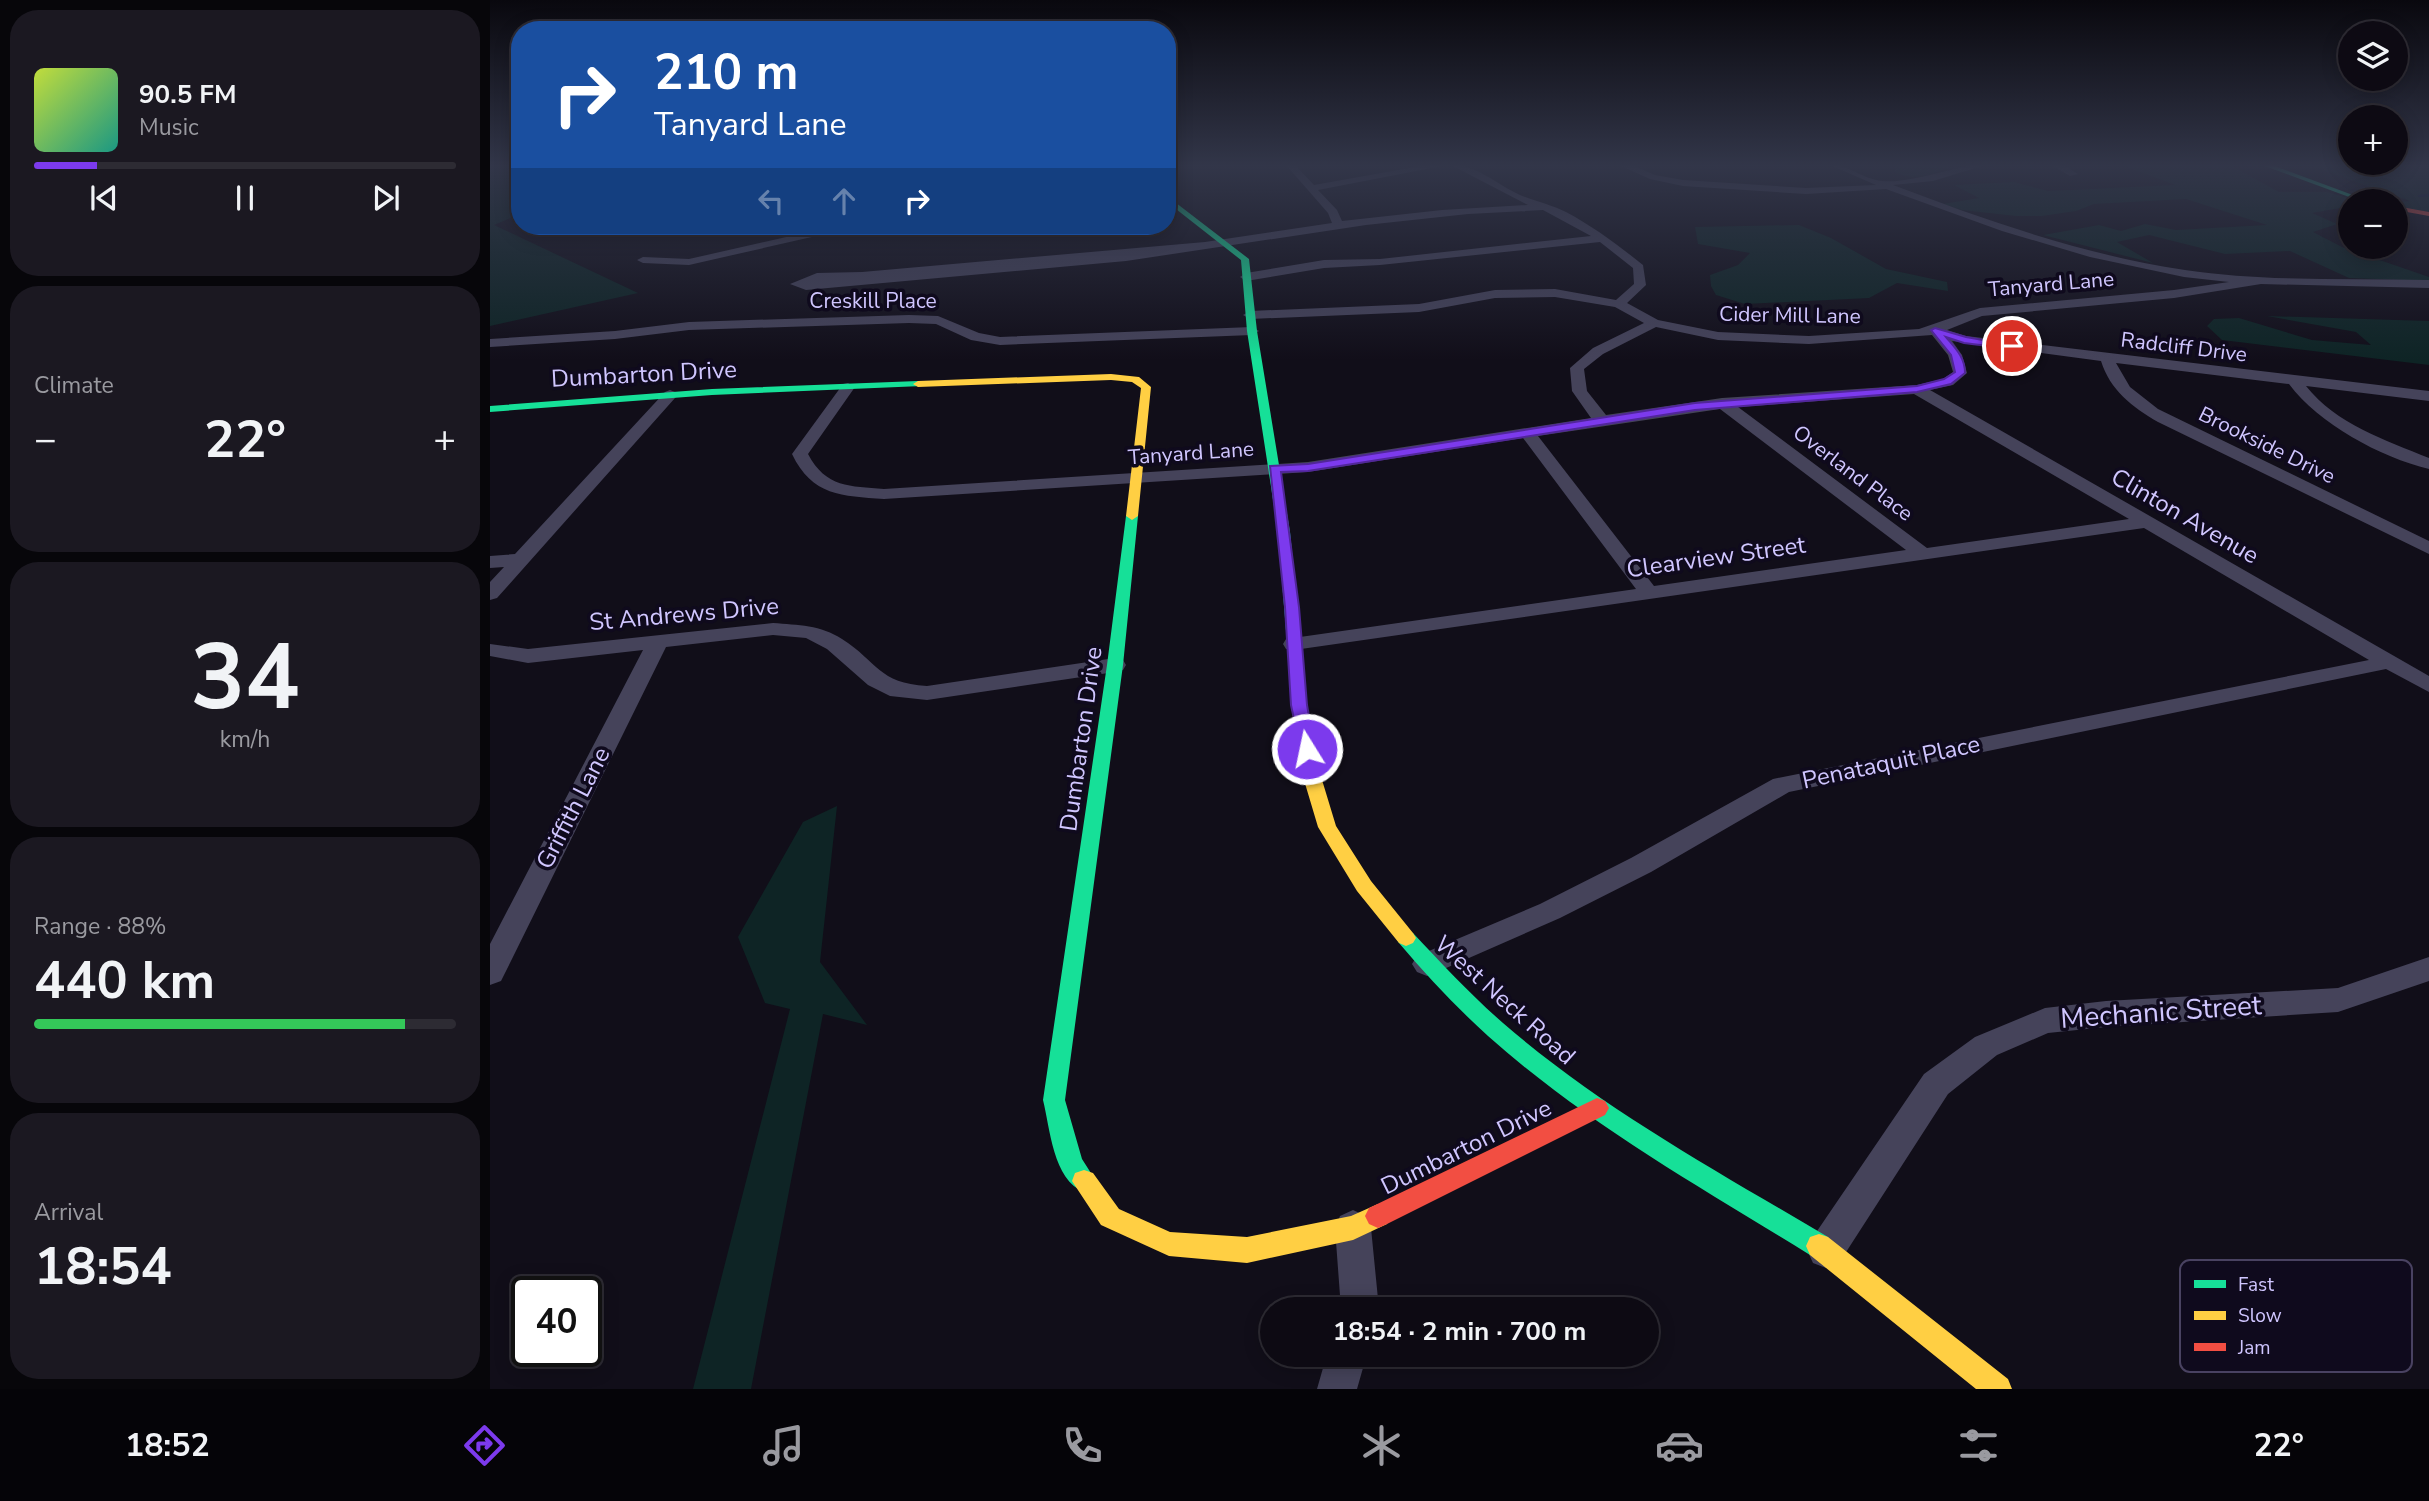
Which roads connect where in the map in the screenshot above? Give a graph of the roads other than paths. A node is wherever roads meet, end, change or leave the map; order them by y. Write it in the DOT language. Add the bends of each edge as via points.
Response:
graph roads {
  1 [pos="1207,230"];
  2 [pos="1316,230"];
  3 [pos="1588,230"];
  4 [pos="2008,230"];
  5 [pos="808,235"];
  6 [pos="1602,238"];
  7 [pos="1226,245"];
  8 [pos="1186,247"];
  9 [pos="643,260"];
  10 [pos="2185,273"];
  11 [pos="1246,277"];
  12 [pos="2269,279"];
  13 [pos="2429,285"];
  14 [pos="2174,294"];
  15 [pos="1619,304"];
  16 [pos="1251,323"];
  17 [pos="1654,323"];
  18 [pos="1935,330"];
  19 [pos="1919,333"];
  20 [pos="490,342"];
  21 [pos="2108,359"];
  22 [pos="2295,381"];
  23 [pos="848,387"];
  24 [pos="1917,389"];
  25 [pos="670,395"];
  26 [pos="2429,396"];
  27 [pos="1722,403"];
  28 [pos="490,410"];
  29 [pos="1602,420"];
  30 [pos="1528,433"];
  31 [pos="2429,464"];
  32 [pos="1274,469"];
  33 [pos="1135,478"];
  34 [pos="2145,522"];
  35 [pos="2429,548"];
  36 [pos="1923,554"];
  37 [pos="519,560"];
  38 [pos="490,562"];
  39 [pos="1649,593"];
  40 [pos="490,594"];
  41 [pos="657,643"];
  42 [pos="1294,644"];
  43 [pos="490,650"];
  44 [pos="2390,662"];
  45 [pos="1115,666"];
  46 [pos="2429,685"];
  47 [pos="1427,964"];
  48 [pos="2429,969"];
  49 [pos="490,973"];
  50 [pos="1597,1108"];
  51 [pos="1353,1228"];
  52 [pos="1826,1250"];
  53 [pos="1359,1297"];
  54 [pos="1343,1367"];
  55 [pos="1337,1389"];
  56 [pos="1998,1389"];
  1 -- 7 [label="street, West Neck Road"];
  2 -- 7 [label="street"];
  3 -- 6 [label="street"];
  4 -- 10 [label="street"];
  5 -- 9 [label="street" via="689,262"];
  6 -- 11 [label="street" via="1324,264"];
  6 -- 15 [label="street" via="1639,267 1640,285"];
  7 -- 8 [label="street"];
  7 -- 11 [label="street, West Neck Road" via="1245,260"];
  8 -- 8 [label="street" via="817,277 796,284 1126,258"];
  10 -- 12 [label="street"];
  10 -- 14 [label="street" via="2183,285"];
  11 -- 16 [label="street, West Neck Road"];
  12 -- 13 [label="street"];
  12 -- 14 [label="street, Tanyard Lane"];
  14 -- 18 [label="street, Tanyard Lane" via="1980,312"];
  15 -- 16 [label="street, Cider Mill Lane" via="1584,296 1525,292 1419,308"];
  15 -- 17 [label="street, Cider Mill Lane"];
  16 -- 20 [label="street, Creskill Place" via="1000,341 976,337 937,320 909,318 689,326"];
  16 -- 32 [label="street, West Neck Road"];
  17 -- 19 [label="street, Cider Mill Lane" via="1768,340"];
  17 -- 29 [label="street" via="1598,351 1577,368 1580,396"];
  18 -- 19 [label="street, Tanyard Lane"];
  18 -- 21 [label="street, Radcliff Drive" via="1964,340"];
  18 -- 24 [label="street, Tanyard Lane" via="1955,354 1960,373 1948,382"];
  21 -- 22 [label="street, Radcliff Drive"];
  21 -- 35 [label="street, Brookside Drive" via="2111,373 2143,407"];
  22 -- 26 [label="street, Radcliff Drive"];
  22 -- 31 [label="street" via="2325,416"];
  23 -- 25 [label="street, Dumbarton Drive"];
  23 -- 33 [label="street, Dumbarton Drive" via="1135,379 1146,387"];
  23 -- 33 [label="street, Tanyard Lane" via="800,454 806,471 821,483 884,494"];
  24 -- 27 [label="street, Tanyard Lane"];
  24 -- 34 [label="street, Clinton Avenue"];
  25 -- 28 [label="street, Dumbarton Drive"];
  25 -- 37 [label="street"];
  27 -- 29 [label="street, Tanyard Lane"];
  27 -- 36 [label="street, Overland Place"];
  29 -- 30 [label="street, Tanyard Lane"];
  30 -- 32 [label="street, Tanyard Lane"];
  30 -- 39 [label="street"];
  32 -- 33 [label="street, Tanyard Lane"];
  32 -- 42 [label="street, West Neck Road"];
  33 -- 45 [label="street, Dumbarton Drive"];
  34 -- 36 [label="street, Clearview Street"];
  34 -- 44 [label="street, Clinton Avenue"];
  36 -- 39 [label="street, Clearview Street"];
  37 -- 38 [label="street"];
  37 -- 40 [label="street"];
  39 -- 42 [label="street, Clearview Street"];
  41 -- 43 [label="street, St Andrews Drive" via="528,656"];
  41 -- 45 [label="street, St Andrews Drive" via="773,629 810,632 835,644 876,680 898,691 917,692"];
  41 -- 49 [label="street, Griffith Lane"];
  42 -- 47 [label="street, West Neck Road" via="1310,770 1327,827 1364,886"];
  44 -- 46 [label="street, Clinton Avenue"];
  44 -- 47 [label="street, Penataquit Place" via="1782,785 1550,911"];
  45 -- 51 [label="street, Dumbarton Drive" via="1054,1100 1071,1164 1110,1217 1169,1244 1247,1250"];
  47 -- 50 [label="street, West Neck Road" via="1499,1032"];
  48 -- 52 [label="street, Mechanic Street" via="2338,1000 2045,1021 1986,1046 1936,1084"];
  50 -- 51 [label="street, Dumbarton Drive"];
  50 -- 52 [label="street, West Neck Road"];
  51 -- 53 [label="street"];
  52 -- 56 [label="street, West Neck Road"];
  54 -- 55 [label="street"];
}
